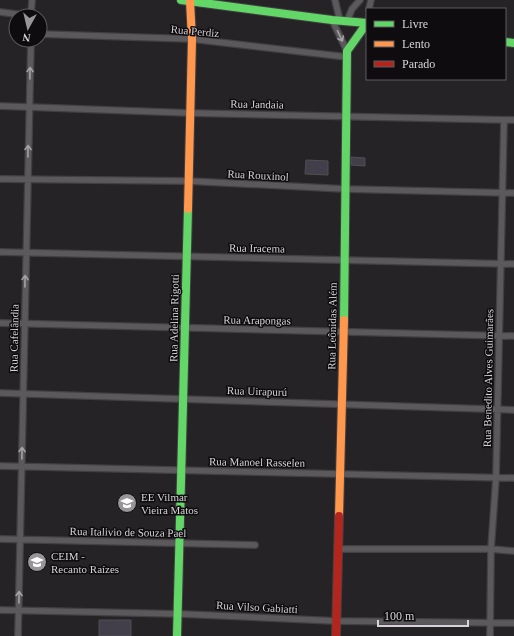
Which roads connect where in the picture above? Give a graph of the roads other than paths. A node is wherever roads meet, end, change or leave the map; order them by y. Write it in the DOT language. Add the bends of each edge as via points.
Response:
graph roads {
  1 [pos="181,0"];
  2 [pos="335,0"];
  3 [pos="360,0"];
  4 [pos="190,1"];
  5 [pos="340,21"];
  6 [pos="366,23"];
  7 [pos="366,25"];
  8 [pos="48,34"];
  9 [pos="192,39"];
  10 [pos="31,48"];
  11 [pos="347,54"];
  12 [pos="0,106"];
  13 [pos="29,107"];
  14 [pos="190,113"];
  15 [pos="348,116"];
  16 [pos="504,120"];
  17 [pos="514,120"];
  18 [pos="28,179"];
  19 [pos="0,180"];
  20 [pos="188,181"];
  21 [pos="345,189"];
  22 [pos="502,192"];
  23 [pos="514,193"];
  24 [pos="0,252"];
  25 [pos="26,252"];
  26 [pos="187,256"];
  27 [pos="345,260"];
  28 [pos="500,264"];
  29 [pos="514,264"];
  30 [pos="0,323"];
  31 [pos="24,323"];
  32 [pos="185,328"];
  33 [pos="343,332"];
  34 [pos="499,336"];
  35 [pos="514,336"];
  36 [pos="0,393"];
  37 [pos="23,394"];
  38 [pos="183,399"];
  39 [pos="341,404"];
  40 [pos="498,410"];
  41 [pos="514,410"];
  42 [pos="0,466"];
  43 [pos="22,466"];
  44 [pos="182,470"];
  45 [pos="340,474"];
  46 [pos="496,478"];
  47 [pos="514,478"];
  48 [pos="0,539"];
  49 [pos="20,540"];
  50 [pos="180,544"];
  51 [pos="255,545"];
  52 [pos="338,549"];
  53 [pos="491,549"];
  54 [pos="514,551"];
  55 [pos="0,610"];
  56 [pos="18,610"];
  57 [pos="178,614"];
  58 [pos="336,621"];
  59 [pos="490,622"];
  60 [pos="514,623"];
  61 [pos="18,636"];
  62 [pos="178,636"];
  63 [pos="336,636"];
  64 [pos="490,636"];
  1 -- 4 [label="main road"];
  2 -- 5 [label="street"];
  3 -- 5 [label="street"];
  4 -- 5 [label="main road"];
  4 -- 9 [label="main road, Rua Adelina Rigotti"];
  5 -- 6 [label="main road"];
  5 -- 11 [label="street, one-way"];
  7 -- 11 [label="main road"];
  8 -- 9 [label="street, Rua Perdiz"];
  9 -- 11 [label="street, Rua Perdiz"];
  9 -- 14 [label="main road, Rua Adelina Rigotti"];
  13 -- 10 [label="street, Rua Cafelândia, one-way"];
  11 -- 15 [label="main road, Rua Leônidas Além"];
  12 -- 13 [label="street, Rua Jandaia"];
  13 -- 14 [label="street, Rua Jandaia"];
  18 -- 13 [label="street, Rua Cafelândia, one-way"];
  14 -- 15 [label="street, Rua Jandaia"];
  14 -- 20 [label="main road, Rua Adelina Rigotti"];
  15 -- 16 [label="street, Rua Jandaia"];
  15 -- 21 [label="main road, Rua Leônidas Além"];
  16 -- 17 [label="street, Rua Jandaia"];
  16 -- 22 [label="street, Rua Benedito Alves Guimarães"];
  18 -- 19 [label="street, Rua Rouxinol"];
  18 -- 20 [label="street, Rua Rouxinol"];
  18 -- 25 [label="street, Rua Cafelândia"];
  20 -- 21 [label="street, Rua Rouxinol"];
  20 -- 26 [label="main road, Rua Adelina Rigotti"];
  21 -- 22 [label="street, Rua Rouxinol"];
  21 -- 27 [label="main road, Rua Leônidas Além"];
  22 -- 23 [label="street, Rua Rouxinol"];
  22 -- 28 [label="street, Rua Benedito Alves Guimarães"];
  24 -- 25 [label="street, Rua Iracema"];
  25 -- 26 [label="street, Rua Iracema"];
  31 -- 25 [label="street, Rua Cafelândia, one-way"];
  26 -- 27 [label="street, Rua Iracema"];
  26 -- 32 [label="main road, Rua Adelina Rigotti"];
  27 -- 28 [label="street, Rua Iracema"];
  27 -- 33 [label="main road, Rua Leônidas Além"];
  28 -- 29 [label="street, Rua Iracema"];
  28 -- 34 [label="street, Rua Benedito Alves Guimarães"];
  30 -- 31 [label="street, Rua Arapongas"];
  31 -- 32 [label="street, Rua Arapongas"];
  31 -- 37 [label="street, Rua Cafelândia"];
  32 -- 33 [label="street, Rua Arapongas"];
  32 -- 38 [label="main road, Rua Adelina Rigotti"];
  33 -- 34 [label="street, Rua Arapongas"];
  33 -- 39 [label="main road, Rua Leônidas Além"];
  34 -- 35 [label="street, Rua Arapongas"];
  34 -- 40 [label="street, Rua Benedito Alves Guimarães"];
  36 -- 37 [label="street, Rua Uirapurú"];
  37 -- 38 [label="street, Rua Uirapurú"];
  43 -- 37 [label="street, Rua Cafelândia, one-way"];
  38 -- 39 [label="street, Rua Uirapurú"];
  38 -- 44 [label="main road, Rua Adelina Rigotti"];
  39 -- 40 [label="street, Rua Uirapurú"];
  39 -- 45 [label="main road, Rua Leônidas Além"];
  40 -- 41 [label="street, Rua Uirapurú"];
  40 -- 46 [label="street, Rua Benedito Alves Guimarães"];
  42 -- 43 [label="street, Rua Manoel Rasselen"];
  43 -- 44 [label="street, Rua Manoel Rasselen"];
  43 -- 49 [label="street, Rua Cafelândia"];
  44 -- 45 [label="street, Rua Manoel Rasselen"];
  44 -- 50 [label="main road, Rua Adelina Rigotti"];
  45 -- 46 [label="street, Rua Manoel Rasselen"];
  45 -- 52 [label="main road, Rua Leônidas Além"];
  46 -- 47 [label="street, Rua Manoel Rasselen"];
  46 -- 53 [label="street, Rua Benedito Alves Guimarães"];
  48 -- 49 [label="street, Rua Italivio de Souza Pael"];
  49 -- 50 [label="street, Rua Italivio de Souza Pael"];
  56 -- 49 [label="street, Rua Cafelândia, one-way"];
  50 -- 51 [label="street, Rua Italivio de Souza Pael"];
  50 -- 57 [label="main road, Rua Adelina Rigotti"];
  52 -- 53 [label="street"];
  52 -- 58 [label="main road, Rua Leônidas Além"];
  53 -- 54 [label="street"];
  53 -- 59 [label="street, Rua Benedito Alves Guimarães"];
  55 -- 56 [label="street, Rua Vilso Gabiatti"];
  56 -- 57 [label="street, Rua Vilso Gabiatti"];
  56 -- 61 [label="street, Rua Cafelândia"];
  57 -- 58 [label="street, Rua Vilso Gabiatti"];
  57 -- 62 [label="main road, Rua Adelina Rigotti"];
  58 -- 59 [label="street, Rua Vilso Gabiatti"];
  58 -- 63 [label="main road, Rua Leônidas Além"];
  59 -- 60 [label="street, Rua Vilso Gabiatti"];
  59 -- 64 [label="street, Rua Benedito Alves Guimarães"];
}
